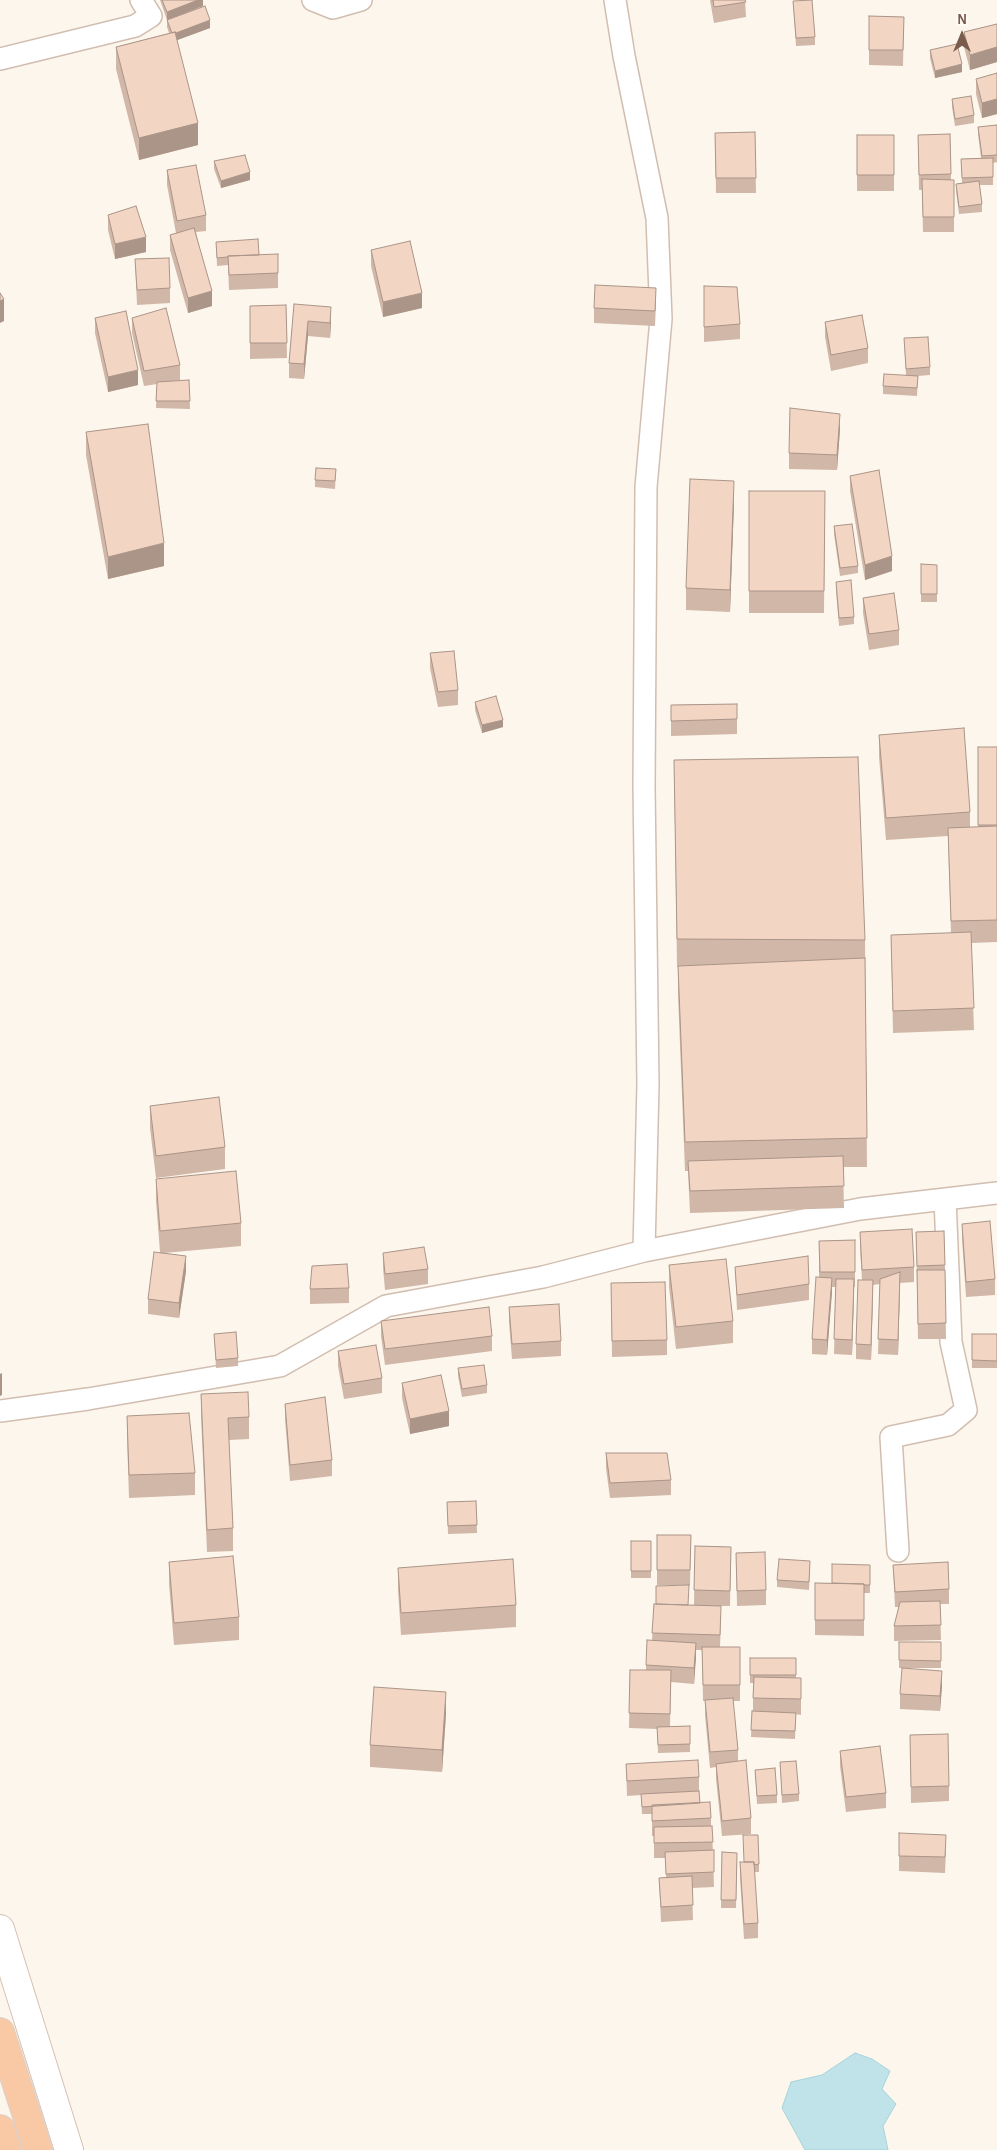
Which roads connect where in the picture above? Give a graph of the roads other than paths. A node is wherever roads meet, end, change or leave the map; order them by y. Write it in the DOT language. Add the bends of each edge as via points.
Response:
graph roads {
  1 [pos="141,0"];
  2 [pos="313,0"];
  3 [pos="362,0"];
  4 [pos="616,0"];
  5 [pos="0,58"];
  6 [pos="997,1192"];
  7 [pos="945,1199"];
  8 [pos="644,1251"];
  9 [pos="0,1411"];
  10 [pos="898,1551"];
  11 [pos="0,1929"];
  12 [pos="0,2032"];
  13 [pos="0,2129"];
  14 [pos="7,2150"];
  15 [pos="38,2150"];
  16 [pos="69,2150"];
  1 -- 5 [label="street" via="151,16 135,26"];
  2 -- 3 [label="street" via="333,8"];
  4 -- 8 [label="street" via="657,218 661,320 646,486 644,786 648,1084"];
  6 -- 7 [label="street"];
  7 -- 8 [label="street" via="860,1209"];
  7 -- 10 [label="street" via="951,1342 966,1410 948,1425 891,1437"];
  8 -- 9 [label="street" via="544,1277 386,1306 280,1366"];
  11 -- 16 [label="main road"];
  12 -- 15 [label="highway"];
  13 -- 14 [label="highway"];
}
